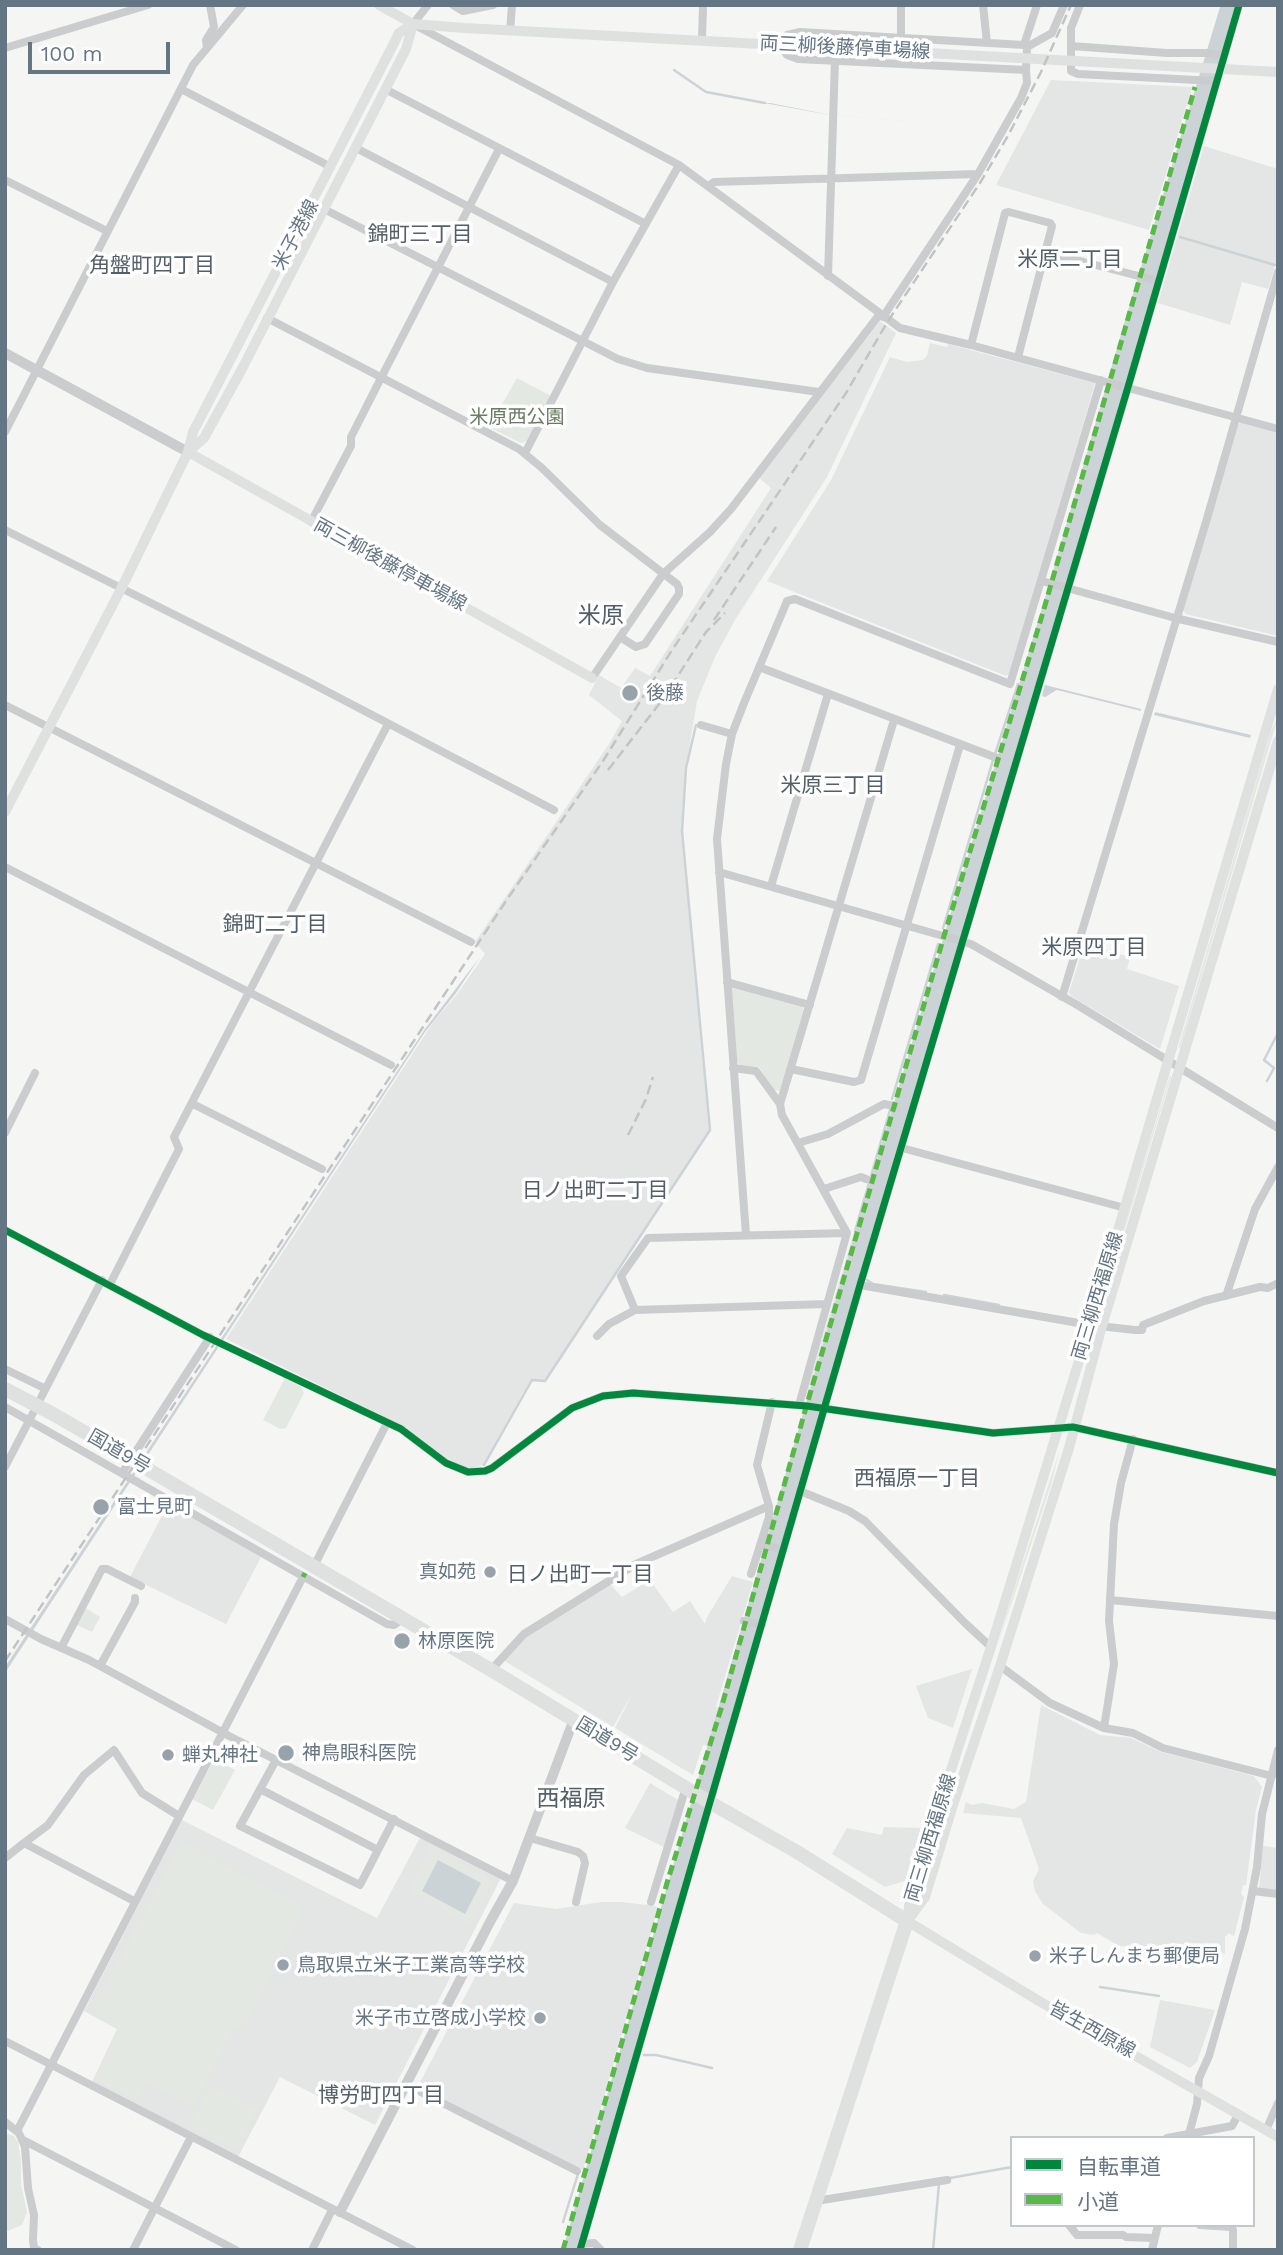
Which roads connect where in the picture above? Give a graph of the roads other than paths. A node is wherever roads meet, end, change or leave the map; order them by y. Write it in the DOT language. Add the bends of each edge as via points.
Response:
graph roads {
  1 [pos="148,5"];
  2 [pos="211,5"];
  3 [pos="243,5"];
  4 [pos="379,5"];
  5 [pos="428,5"];
  6 [pos="453,5"];
  7 [pos="494,5"];
  8 [pos="512,5"];
  9 [pos="703,5"];
  10 [pos="901,5"];
  11 [pos="983,5"];
  12 [pos="1037,5"];
  13 [pos="1064,5"];
  14 [pos="1080,5"];
  15 [pos="1239,5"];
  16 [pos="413,24"];
  17 [pos="510,31"];
  18 [pos="901,37"];
  19 [pos="702,41"];
  20 [pos="987,43"];
  21 [pos="779,44"];
  22 [pos="1026,46"];
  23 [pos="1071,46"];
  24 [pos="5,48"];
  25 [pos="207,48"];
  26 [pos="1224,57"];
  27 [pos="835,60"];
  28 [pos="1218,69"];
  29 [pos="1026,70"];
  30 [pos="1278,72"];
  31 [pos="1216,81"];
  32 [pos="181,89"];
  33 [pos="385,89"];
  34 [pos="356,148"];
  35 [pos="499,149"];
  36 [pos="679,165"];
  37 [pos="331,167"];
  38 [pos="978,174"];
  39 [pos="831,178"];
  40 [pos="5,180"];
  41 [pos="708,186"];
  42 [pos="313,203"];
  43 [pos="469,207"];
  44 [pos="324,209"];
  45 [pos="646,224"];
  46 [pos="107,231"];
  47 [pos="1045,252"];
  48 [pos="438,267"];
  49 [pos="1278,272"];
  50 [pos="828,276"];
  51 [pos="1157,280"];
  52 [pos="613,282"];
  53 [pos="881,316"];
  54 [pos="267,318"];
  55 [pos="584,341"];
  56 [pos="971,345"];
  57 [pos="5,353"];
  58 [pos="1018,358"];
  59 [pos="37,371"];
  60 [pos="381,378"];
  61 [pos="1105,382"];
  62 [pos="1125,387"];
  63 [pos="820,392"];
  64 [pos="1235,417"];
  65 [pos="1278,429"];
  66 [pos="5,432"];
  67 [pos="188,452"];
  68 [pos="525,453"];
  69 [pos="311,522"];
  70 [pos="5,530"];
  71 [pos="663,574"];
  72 [pos="1046,583"];
  73 [pos="121,589"];
  74 [pos="1067,589"];
  75 [pos="1175,618"];
  76 [pos="620,637"];
  77 [pos="1278,642"];
  78 [pos="759,667"];
  79 [pos="592,678"];
  80 [pos="1278,689"];
  81 [pos="828,694"];
  82 [pos="5,705"];
  83 [pos="894,720"];
  84 [pos="387,724"];
  85 [pos="701,725"];
  86 [pos="50,726"];
  87 [pos="732,734"];
  88 [pos="1278,741"];
  89 [pos="960,745"];
  90 [pos="998,758"];
  91 [pos="554,810"];
  92 [pos="5,812"];
  93 [pos="316,861"];
  94 [pos="5,867"];
  95 [pos="719,872"];
  96 [pos="771,886"];
  97 [pos="838,906"];
  98 [pos="908,925"];
  99 [pos="960,941"];
  100 [pos="471,942"];
  101 [pos="727,982"];
  102 [pos="250,992"];
  103 [pos="1062,997"];
  104 [pos="810,1005"];
  105 [pos="1167,1060"];
  106 [pos="391,1065"];
  107 [pos="733,1068"];
  108 [pos="791,1069"];
  109 [pos="1180,1069"];
  110 [pos="35,1073"];
  111 [pos="193,1104"];
  112 [pos="780,1104"];
  113 [pos="894,1106"];
  114 [pos="1278,1128"];
  115 [pos="5,1133"];
  116 [pos="799,1143"];
  117 [pos="902,1148"];
  118 [pos="1278,1167"];
  119 [pos="322,1169"];
  120 [pos="866,1178"];
  121 [pos="824,1189"];
  122 [pos="1125,1208"];
  123 [pos="5,1230"];
  124 [pos="847,1233"];
  125 [pos="746,1235"];
  126 [pos="106,1282"];
  127 [pos="1278,1283"];
  128 [pos="860,1285"];
  129 [pos="1226,1296"];
  130 [pos="827,1304"];
  131 [pos="635,1310"];
  132 [pos="1090,1325"];
  133 [pos="1102,1326"];
  134 [pos="597,1336"];
  135 [pos="218,1340"];
  136 [pos="5,1369"];
  137 [pos="44,1388"];
  138 [pos="5,1389"];
  139 [pos="772,1402"];
  140 [pos="799,1405"];
  141 [pos="5,1407"];
  142 [pos="823,1409"];
  143 [pos="30,1420"];
  144 [pos="387,1423"];
  145 [pos="1058,1427"];
  146 [pos="1073,1427"];
  147 [pos="1133,1439"];
  148 [pos="5,1467"];
  149 [pos="122,1473"];
  150 [pos="1278,1473"];
  151 [pos="800,1491"];
  152 [pos="769,1506"];
  153 [pos="772,1547"];
  154 [pos="314,1566"];
  155 [pos="751,1574"];
  156 [pos="303,1577"];
  157 [pos="141,1586"];
  158 [pos="135,1598"];
  159 [pos="1110,1600"];
  160 [pos="1278,1616"];
  161 [pos="404,1618"];
  162 [pos="5,1619"];
  163 [pos="991,1647"];
  164 [pos="61,1648"];
  165 [pos="100,1666"];
  166 [pos="1000,1666"];
  167 [pos="491,1670"];
  168 [pos="574,1719"];
  169 [pos="1104,1728"];
  170 [pos="223,1732"];
  171 [pos="1278,1750"];
  172 [pos="276,1759"];
  173 [pos="1277,1765"];
  174 [pos="1272,1776"];
  175 [pos="260,1789"];
  176 [pos="689,1789"];
  177 [pos="709,1802"];
  178 [pos="179,1816"];
  179 [pos="394,1819"];
  180 [pos="530,1838"];
  181 [pos="24,1843"];
  182 [pos="378,1850"];
  183 [pos="5,1858"];
  184 [pos="513,1881"];
  185 [pos="1253,1891"];
  186 [pos="1278,1894"];
  187 [pos="134,1901"];
  188 [pos="576,1902"];
  189 [pos="651,1902"];
  190 [pos="907,1921"];
  191 [pos="5,2041"];
  192 [pos="51,2066"];
  193 [pos="407,2085"];
  194 [pos="1198,2090"];
  195 [pos="1278,2102"];
  196 [pos="1238,2115"];
  197 [pos="5,2123"];
  198 [pos="1266,2130"];
  199 [pos="17,2131"];
  200 [pos="1189,2136"];
  201 [pos="191,2137"];
  202 [pos="1278,2137"];
  203 [pos="23,2140"];
  204 [pos="577,2171"];
  205 [pos="947,2180"];
  206 [pos="816,2202"];
  207 [pos="154,2208"];
  208 [pos="336,2211"];
  209 [pos="1071,2227"];
  210 [pos="1157,2227"];
  211 [pos="1221,2227"];
  212 [pos="1106,2230"];
  213 [pos="1154,2238"];
  214 [pos="581,2247"];
  215 [pos="38,2250"];
  216 [pos="133,2250"];
  217 [pos="236,2250"];
  218 [pos="312,2250"];
  219 [pos="412,2250"];
  220 [pos="601,2250"];
  221 [pos="800,2250"];
  222 [pos="1152,2250"];
  223 [pos="1233,2250"];
  1 -- 24 [label="street"];
  2 -- 25 [label="street" via="214,27"];
  3 -- 25 [label="street"];
  4 -- 16 [label="main road"];
  5 -- 16 [label="street"];
  6 -- 7 [label="street" via="463,11"];
  8 -- 17 [label="street"];
  9 -- 19 [label="street"];
  10 -- 18 [label="street"];
  11 -- 20 [label="street"];
  12 -- 22 [label="street"];
  13 -- 22 [label="street" via="1052,33"];
  14 -- 23 [label="street" via="1071,28"];
  15 -- 26 [label="street"];
  16 -- 17 [label="main road, 両三柳後藤停車場線"];
  16 -- 33 [label="main road, 米子港線"];
  16 -- 36 [label="street"];
  16 -- 37 [label="main road, 米子港線" via="399,33"];
  17 -- 19 [label="main road, 両三柳後藤停車場線"];
  18 -- 20 [label="street"];
  18 -- 21 [label="street" via="800,32"];
  19 -- 21 [label="main road, 両三柳後藤停車場線"];
  20 -- 22 [label="street"];
  21 -- 27 [label="street" via="787,55 798,59"];
  21 -- 28 [label="main road, 両三柳後藤停車場線"];
  22 -- 29 [label="street"];
  23 -- 26 [label="street"];
  23 -- 31 [label="street" via="1071,71 1078,74"];
  25 -- 32 [label="street"];
  26 -- 28 [label="street"];
  27 -- 29 [label="street"];
  27 -- 39 [label="street"];
  28 -- 30 [label="main road, 両三柳後藤停車場線"];
  28 -- 31 [label="street"];
  29 -- 38 [label="street" via="1021,98"];
  31 -- 51 [label="street"];
  32 -- 37 [label="street"];
  32 -- 46 [label="street"];
  33 -- 34 [label="main road, 米子港線"];
  33 -- 35 [label="street"];
  34 -- 43 [label="street"];
  34 -- 44 [label="main road, 米子港線"];
  35 -- 43 [label="street"];
  35 -- 45 [label="street"];
  36 -- 41 [label="street"];
  36 -- 45 [label="street"];
  37 -- 42 [label="main road, 米子港線"];
  38 -- 39 [label="street"];
  38 -- 53 [label="street"];
  39 -- 41 [label="street" via="714,182"];
  39 -- 50 [label="street"];
  40 -- 46 [label="street"];
  41 -- 50 [label="street"];
  42 -- 44 [label="street"];
  42 -- 67 [label="main road, 米子港線" via="193,432"];
  43 -- 48 [label="street"];
  43 -- 52 [label="street"];
  44 -- 48 [label="street"];
  44 -- 54 [label="main road, 米子港線"];
  45 -- 52 [label="street"];
  46 -- 59 [label="street"];
  47 -- 51 [label="street"];
  47 -- 56 [label="street" via="1051,224 1004,213"];
  47 -- 58 [label="street"];
  48 -- 55 [label="street"];
  48 -- 60 [label="street"];
  49 -- 64 [label="street"];
  50 -- 53 [label="street"];
  51 -- 62 [label="street"];
  52 -- 55 [label="street"];
  53 -- 56 [label="street" via="900,328"];
  53 -- 63 [label="street"];
  54 -- 60 [label="street"];
  54 -- 67 [label="main road, 米子港線" via="204,438"];
  55 -- 63 [label="street" via="647,368"];
  55 -- 68 [label="street"];
  56 -- 58 [label="street"];
  57 -- 59 [label="street"];
  58 -- 61 [label="street"];
  59 -- 66 [label="street"];
  59 -- 67 [label="street"];
  60 -- 68 [label="street"];
  60 -- 69 [label="street"];
  61 -- 62 [label="street"];
  61 -- 72 [label="street"];
  62 -- 64 [label="street"];
  62 -- 74 [label="street"];
  63 -- 71 [label="street" via="731,509"];
  64 -- 65 [label="street"];
  64 -- 75 [label="street"];
  67 -- 69 [label="main road, 両三柳後藤停車場線"];
  67 -- 73 [label="main road, 米子港線"];
  68 -- 71 [label="street" via="600,525"];
  69 -- 79 [label="main road, 両三柳後藤停車場線"];
  70 -- 73 [label="street"];
  71 -- 76 [label="street"];
  71 -- 76 [label="street" via="680,591 645,644 636,647"];
  72 -- 74 [label="street"];
  72 -- 78 [label="street" via="1010,684 794,599 785,606"];
  73 -- 84 [label="street"];
  73 -- 86 [label="main road, 米子港線"];
  74 -- 75 [label="street"];
  74 -- 99 [label="street"];
  75 -- 77 [label="street"];
  75 -- 103 [label="street"];
  76 -- 79 [label="street"];
  78 -- 81 [label="street"];
  78 -- 87 [label="street"];
  80 -- 105 [label="main road, 両三柳西福原線"];
  81 -- 83 [label="street"];
  81 -- 96 [label="street"];
  82 -- 86 [label="street"];
  83 -- 89 [label="street"];
  83 -- 97 [label="street"];
  84 -- 91 [label="street"];
  84 -- 93 [label="street"];
  85 -- 87 [label="street"];
  86 -- 92 [label="main road, 米子港線"];
  86 -- 93 [label="street"];
  87 -- 95 [label="street" via="719,809"];
  88 -- 109 [label="main road, 両三柳西福原線"];
  89 -- 90 [label="street"];
  89 -- 98 [label="street"];
  93 -- 100 [label="street"];
  93 -- 102 [label="street"];
  94 -- 102 [label="street"];
  95 -- 96 [label="street"];
  95 -- 101 [label="street"];
  96 -- 97 [label="street"];
  97 -- 98 [label="street"];
  97 -- 104 [label="street"];
  98 -- 99 [label="street"];
  98 -- 108 [label="street" via="861,1080"];
  99 -- 103 [label="street"];
  99 -- 117 [label="street"];
  101 -- 104 [label="street"];
  101 -- 107 [label="street"];
  102 -- 106 [label="street"];
  102 -- 111 [label="street"];
  103 -- 105 [label="street"];
  104 -- 108 [label="street"];
  105 -- 109 [label="street"];
  105 -- 122 [label="main road, 両三柳西福原線"];
  107 -- 112 [label="street" via="756,1071"];
  107 -- 125 [label="street"];
  108 -- 112 [label="street"];
  109 -- 114 [label="street"];
  109 -- 133 [label="main road, 両三柳西福原線"];
  110 -- 115 [label="street"];
  111 -- 119 [label="street"];
  111 -- 126 [label="street" via="174,1137 179,1149"];
  112 -- 116 [label="street"];
  113 -- 116 [label="street" via="884,1104 828,1134"];
  116 -- 121 [label="street"];
  117 -- 122 [label="street"];
  117 -- 128 [label="street"];
  118 -- 129 [label="street" via="1255,1209"];
  120 -- 121 [label="street"];
  121 -- 124 [label="street"];
  122 -- 132 [label="main road, 両三柳西福原線"];
  123 -- 126 [label="street"];
  124 -- 125 [label="street"];
  124 -- 130 [label="street"];
  125 -- 131 [label="street" via="646,1239 621,1276"];
  126 -- 135 [label="street"];
  126 -- 137 [label="street"];
  127 -- 129 [label="street"];
  128 -- 132 [label="street"];
  128 -- 142 [label="street"];
  129 -- 133 [label="street" via="1143,1325 1142,1330"];
  130 -- 131 [label="street"];
  130 -- 140 [label="street"];
  131 -- 134 [label="street"];
  132 -- 133 [label="street"];
  132 -- 145 [label="main road, 両三柳西福原線"];
  133 -- 146 [label="main road, 両三柳西福原線"];
  135 -- 144 [label="street"];
  135 -- 149 [label="street"];
  136 -- 137 [label="street"];
  137 -- 143 [label="street"];
  138 -- 154 [label="highway, 国道9号"];
  139 -- 140 [label="street"];
  139 -- 144 [label="street" via="633,1393 603,1396 572,1408 492,1468 475,1472 455,1468"];
  139 -- 152 [label="street" via="757,1465"];
  140 -- 142 [label="street"];
  141 -- 143 [label="street"];
  142 -- 145 [label="street" via="993,1433"];
  142 -- 151 [label="street"];
  143 -- 148 [label="street"];
  143 -- 149 [label="street"];
  144 -- 154 [label="street"];
  145 -- 146 [label="street"];
  145 -- 163 [label="main road, 両三柳西福原線"];
  146 -- 147 [label="street"];
  146 -- 166 [label="main road, 両三柳西福原線"];
  147 -- 150 [label="street"];
  147 -- 159 [label="street" via="1114,1524"];
  149 -- 156 [label="street"];
  151 -- 153 [label="street"];
  151 -- 163 [label="street" via="866,1521"];
  152 -- 153 [label="street"];
  152 -- 167 [label="street" via="628,1569 524,1634"];
  153 -- 155 [label="street"];
  153 -- 177 [label="street"];
  154 -- 161 [label="highway, 国道9号"];
  156 -- 161 [label="street" via="387,1625"];
  156 -- 170 [label="street"];
  157 -- 164 [label="street" via="102,1569"];
  158 -- 165 [label="street"];
  159 -- 160 [label="street"];
  159 -- 169 [label="street" via="1114,1664"];
  161 -- 167 [label="highway, 国道9号"];
  162 -- 164 [label="street"];
  163 -- 190 [label="main road, 両三柳西福原線" via="911,1893"];
  164 -- 165 [label="street"];
  165 -- 170 [label="street"];
  166 -- 169 [label="street" via="1051,1703"];
  166 -- 190 [label="main road, 両三柳西福原線" via="925,1897"];
  167 -- 168 [label="highway, 国道9号"];
  168 -- 176 [label="highway, 国道9号"];
  168 -- 180 [label="street"];
  169 -- 174 [label="street"];
  170 -- 172 [label="street"];
  170 -- 178 [label="street"];
  171 -- 173 [label="street"];
  172 -- 175 [label="street"];
  172 -- 179 [label="street"];
  173 -- 174 [label="street"];
  174 -- 185 [label="street" via="1262,1814"];
  175 -- 182 [label="street"];
  175 -- 182 [label="street" via="240,1826 360,1885"];
  176 -- 177 [label="highway, 国道9号"];
  176 -- 189 [label="street"];
  177 -- 190 [label="highway, 国道9号"];
  177 -- 214 [label="street"];
  178 -- 181 [label="street" via="142,1793 114,1750 84,1775 48,1825"];
  178 -- 187 [label="street"];
  179 -- 182 [label="street"];
  179 -- 184 [label="street"];
  180 -- 184 [label="street"];
  180 -- 188 [label="street" via="583,1856"];
  181 -- 183 [label="street"];
  181 -- 187 [label="street"];
  184 -- 193 [label="street"];
  185 -- 186 [label="street"];
  185 -- 194 [label="street"];
  187 -- 192 [label="street"];
  190 -- 194 [label="main road, 皆生西原線"];
  190 -- 206 [label="highway"];
  191 -- 192 [label="street"];
  192 -- 199 [label="street"];
  192 -- 201 [label="street"];
  193 -- 204 [label="street"];
  193 -- 208 [label="street"];
  194 -- 196 [label="main road, 皆生西原線"];
  194 -- 200 [label="street"];
  195 -- 198 [label="street"];
  196 -- 198 [label="main road, 皆生西原線"];
  196 -- 200 [label="street" via="1232,2126"];
  197 -- 199 [label="street"];
  198 -- 202 [label="main road, 皆生西原線"];
  199 -- 203 [label="street"];
  201 -- 207 [label="street"];
  201 -- 208 [label="street"];
  203 -- 207 [label="street"];
  203 -- 215 [label="street" via="34,2211 34,2248"];
  205 -- 206 [label="street"];
  206 -- 221 [label="highway"];
  207 -- 216 [label="street"];
  207 -- 217 [label="street"];
  208 -- 218 [label="street"];
  208 -- 219 [label="street"];
  209 -- 212 [label="street" via="1077,2235"];
  210 -- 213 [label="street"];
  211 -- 223 [label="street" via="1232,2228"];
  212 -- 213 [label="street"];
  213 -- 222 [label="street"];
  214 -- 220 [label="street" via="594,2243"];
}
